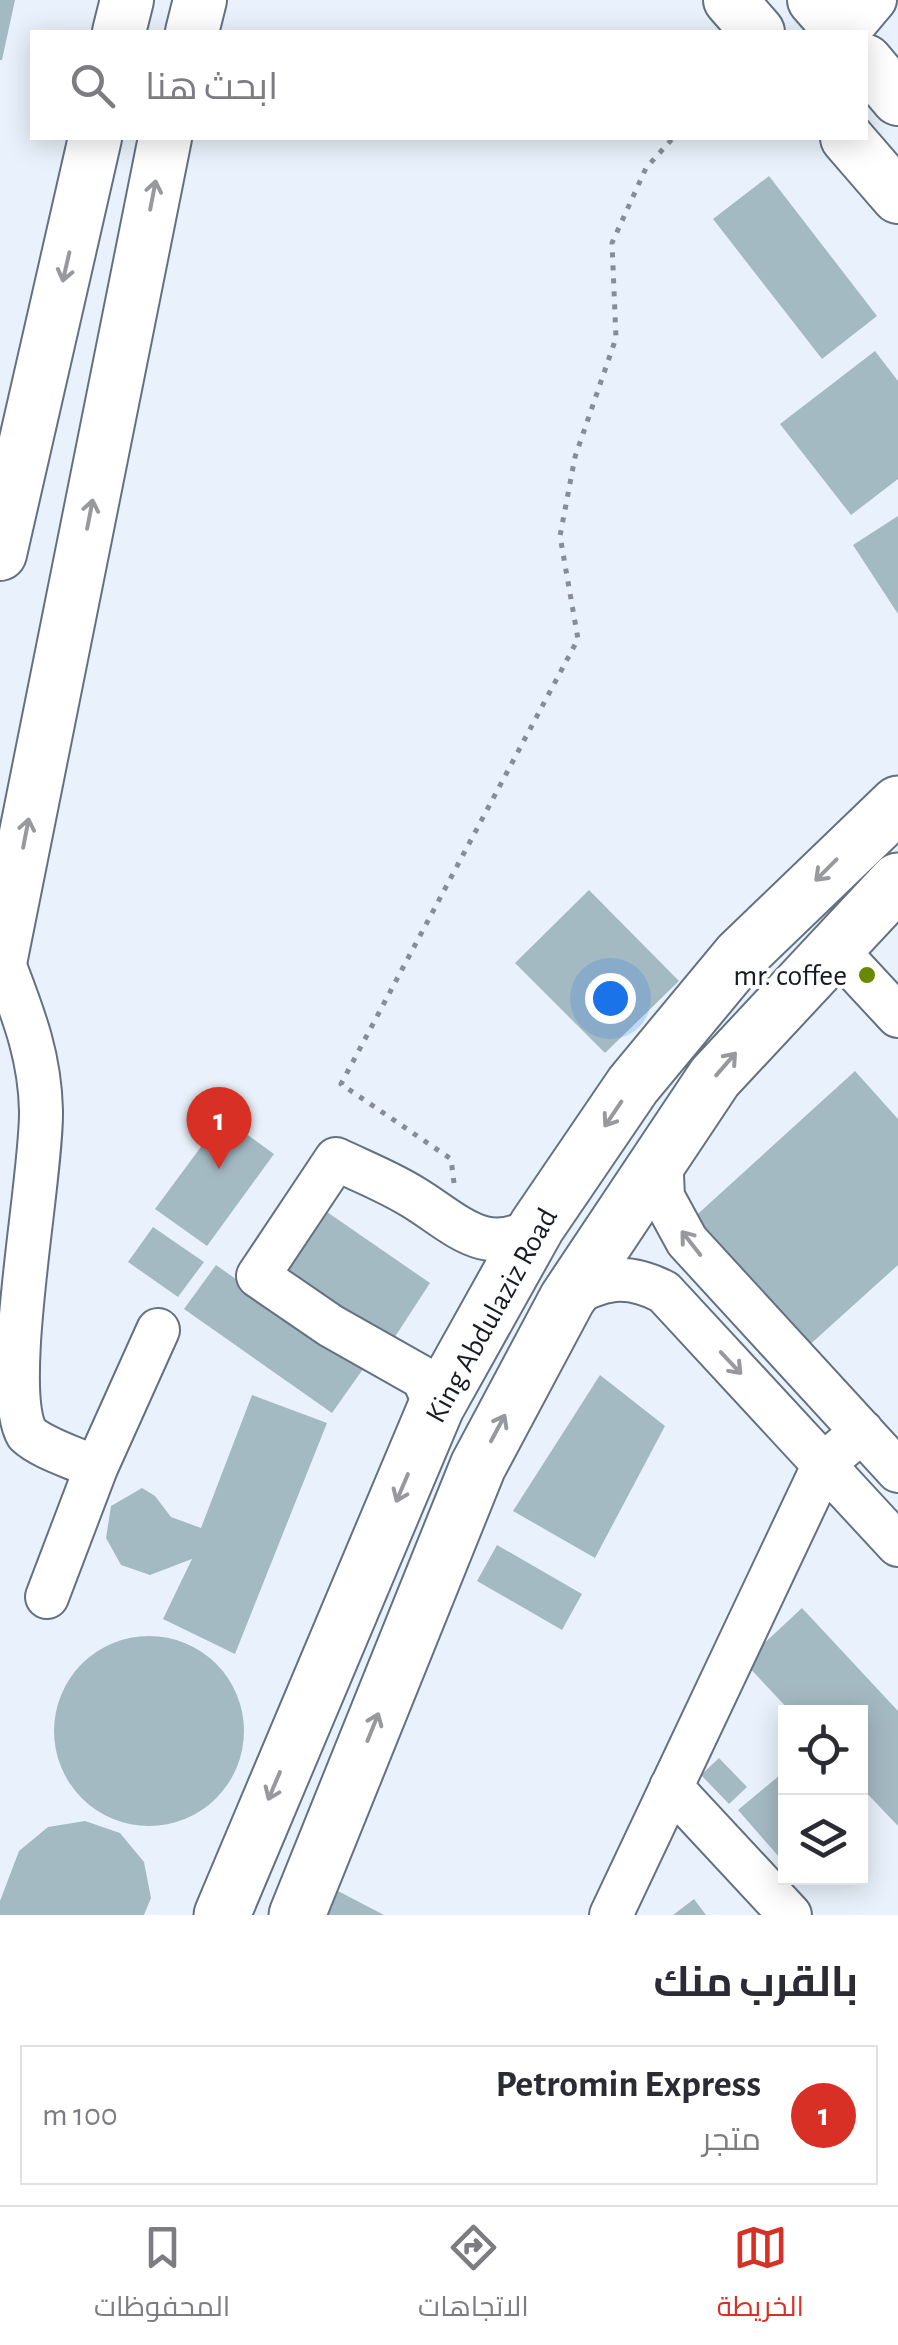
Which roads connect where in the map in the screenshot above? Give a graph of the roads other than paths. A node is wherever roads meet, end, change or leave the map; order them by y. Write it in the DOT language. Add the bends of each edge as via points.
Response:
graph roads {
  1 [pos="126,0"];
  2 [pos="200,0"];
  3 [pos="730,0"];
  4 [pos="814,0"];
  5 [pos="874,0"];
  6 [pos="119,30"];
  7 [pos="192,30"];
  8 [pos="756,30"];
  9 [pos="843,30"];
  10 [pos="847,30"];
  11 [pos="868,63"];
  12 [pos="898,99"];
  13 [pos="95,140"];
  14 [pos="165,140"];
  15 [pos="849,140"];
  16 [pos="898,197"];
  17 [pos="0,554"];
  18 [pos="898,804"];
  19 [pos="898,881"];
  20 [pos="833,946"];
  21 [pos="1,959"];
  22 [pos="898,1016"];
  23 [pos="661,1153"];
  24 [pos="537,1226"];
  25 [pos="722,1280"];
  26 [pos="567,1299"];
  27 [pos="688,1316"];
  28 [pos="158,1330"];
  29 [pos="436,1408"];
  30 [pos="862,1431"];
  31 [pos="824,1464"];
  32 [pos="96,1468"];
  33 [pos="898,1470"];
  34 [pos="898,1545"];
  35 [pos="48,1596"];
  36 [pos="671,1788"];
  37 [pos="222,1915"];
  38 [pos="297,1915"];
  39 [pos="611,1915"];
  40 [pos="790,1915"];
  1 -- 6 [label="main road"];
  2 -- 7 [label="main road"];
  3 -- 8 [label="main road"];
  4 -- 9 [label="main road"];
  5 -- 10 [label="street"];
  11 -- 12 [label="main road"];
  13 -- 17 [label="main road, one-way"];
  21 -- 14 [label="main road, one-way"];
  15 -- 16 [label="main road"];
  18 -- 24 [label="highway, King Abdulaziz Road, one-way" via="740,956 632,1085"];
  19 -- 20 [label="highway, King Abdulaziz Road"];
  20 -- 22 [label="street"];
  23 -- 20 [label="highway, King Abdulaziz Road, one-way" via="716,1076"];
  21 -- 32 [label="street" via="38,1058 41,1116 7,1340 8,1393 26,1434"];
  25 -- 23 [label="street, one-way" via="671,1215 659,1176"];
  23 -- 26 [label="highway, King Abdulaziz Road"];
  24 -- 29 [label="highway, King Abdulaziz Road"];
  24 -- 29 [label="street" via="500,1242 458,1228 412,1196 336,1159 258,1276 423,1378"];
  25 -- 27 [label="street"];
  25 -- 30 [label="street"];
  26 -- 27 [label="street" via="592,1283 640,1280"];
  38 -- 26 [label="highway, King Abdulaziz Road, one-way" via="478,1466"];
  27 -- 31 [label="street, one-way"];
  28 -- 32 [label="street"];
  29 -- 37 [label="highway, King Abdulaziz Road, one-way"];
  30 -- 31 [label="street"];
  30 -- 33 [label="street"];
  31 -- 34 [label="street"];
  31 -- 36 [label="street"];
  32 -- 35 [label="street"];
  36 -- 39 [label="street"];
  36 -- 40 [label="street"];
}
